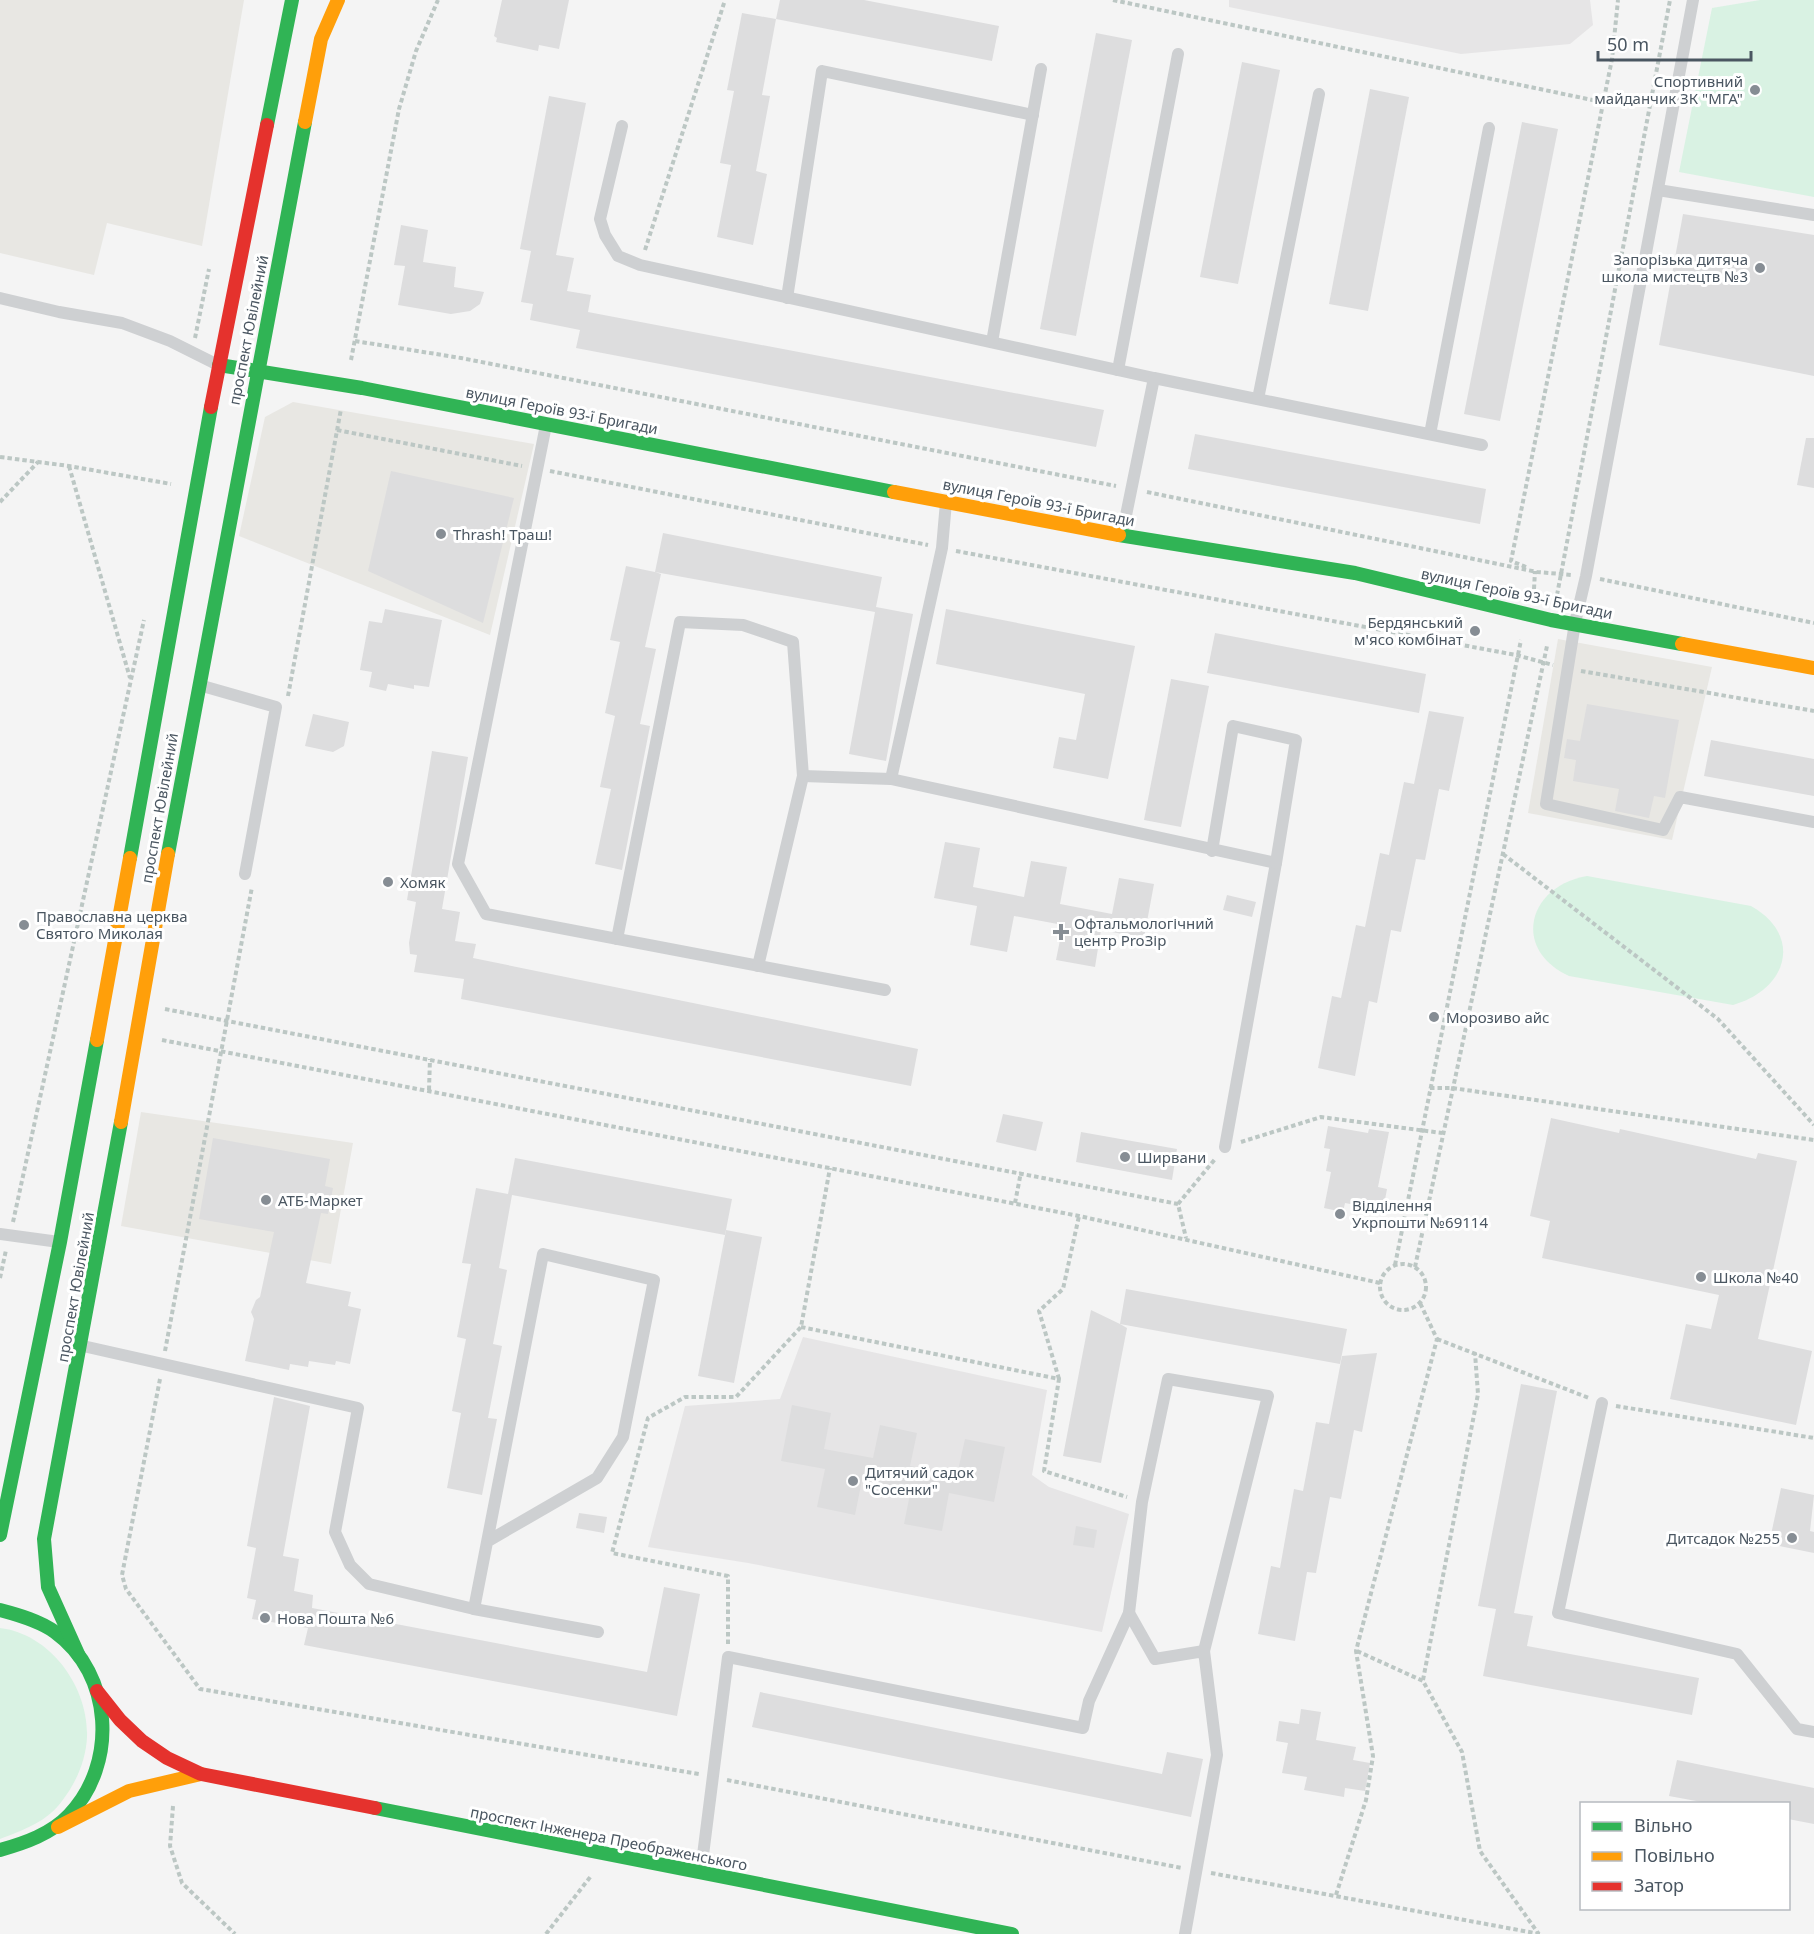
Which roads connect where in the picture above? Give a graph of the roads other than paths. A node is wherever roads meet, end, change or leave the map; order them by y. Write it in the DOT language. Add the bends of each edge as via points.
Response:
graph roads {
  1 [pos="292,0"];
  2 [pos="338,0"];
  3 [pos="1693,0"];
  4 [pos="1178,54"];
  5 [pos="1041,69"];
  6 [pos="1319,94"];
  7 [pos="1033,115"];
  8 [pos="622,126"];
  9 [pos="1489,128"];
  10 [pos="1658,190"];
  11 [pos="1814,215"];
  12 [pos="787,297"];
  13 [pos="0,298"];
  14 [pos="992,342"];
  15 [pos="219,365"];
  16 [pos="257,370"];
  17 [pos="1118,370"];
  18 [pos="1154,378"];
  19 [pos="1258,399"];
  20 [pos="546,424"];
  21 [pos="1430,434"];
  22 [pos="1482,445"];
  23 [pos="946,501"];
  24 [pos="1122,536"];
  25 [pos="1575,623"];
  26 [pos="1814,668"];
  27 [pos="198,685"];
  28 [pos="803,776"];
  29 [pos="891,779"];
  30 [pos="1814,822"];
  31 [pos="1212,851"];
  32 [pos="1276,863"];
  33 [pos="245,874"];
  34 [pos="617,939"];
  35 [pos="758,966"];
  36 [pos="885,990"];
  37 [pos="1225,1147"];
  38 [pos="5,1235"];
  39 [pos="60,1242"];
  40 [pos="81,1346"];
  41 [pos="1602,1403"];
  42 [pos="0,1535"];
  43 [pos="488,1541"];
  44 [pos="474,1609"];
  45 [pos="0,1610"];
  46 [pos="1129,1613"];
  47 [pos="598,1632"];
  48 [pos="1204,1651"];
  49 [pos="79,1656"];
  50 [pos="97,1691"];
  51 [pos="1814,1732"];
  52 [pos="201,1774"];
  53 [pos="48,1832"];
  54 [pos="0,1850"];
  55 [pos="701,1873"];
  56 [pos="1012,1934"];
  57 [pos="1185,1934"];
  1 -- 15 [label="main road, проспект Ювілейний"];
  2 -- 16 [label="main road, проспект Ювілейний" via="321,39"];
  3 -- 10 [label="lane"];
  4 -- 17 [label="lane"];
  5 -- 7 [label="lane"];
  6 -- 19 [label="lane"];
  7 -- 12 [label="lane" via="822,71"];
  7 -- 14 [label="lane"];
  8 -- 12 [label="lane" via="600,219 618,256 640,266"];
  9 -- 21 [label="lane"];
  10 -- 11 [label="lane"];
  10 -- 25 [label="lane"];
  12 -- 14 [label="lane"];
  13 -- 15 [label="lane" via="122,323"];
  14 -- 17 [label="lane"];
  15 -- 16 [label="main road, вулиця Героїв 93-ї Бригади"];
  15 -- 39 [label="main road, проспект Ювілейний"];
  16 -- 20 [label="main road, вулиця Героїв 93-ї Бригади"];
  16 -- 27 [label="main road, проспект Ювілейний"];
  17 -- 18 [label="lane"];
  18 -- 19 [label="lane"];
  18 -- 24 [label="lane"];
  19 -- 21 [label="lane"];
  20 -- 23 [label="main road, вулиця Героїв 93-ї Бригади"];
  20 -- 34 [label="lane" via="458,864 486,914"];
  21 -- 22 [label="lane"];
  23 -- 24 [label="main road, вулиця Героїв 93-ї Бригади"];
  23 -- 29 [label="lane" via="942,548"];
  24 -- 25 [label="main road, вулиця Героїв 93-ї Бригади" via="1355,573 1551,621"];
  25 -- 26 [label="main road, вулиця Героїв 93-ї Бригади"];
  25 -- 30 [label="lane" via="1546,804 1663,830 1680,797"];
  27 -- 33 [label="lane" via="276,707"];
  27 -- 40 [label="main road, проспект Ювілейний"];
  28 -- 29 [label="lane"];
  28 -- 34 [label="lane" via="794,642 743,625 680,622"];
  28 -- 35 [label="lane"];
  29 -- 31 [label="lane"];
  31 -- 32 [label="lane"];
  31 -- 32 [label="lane" via="1233,726 1296,740"];
  32 -- 37 [label="lane"];
  34 -- 35 [label="lane"];
  35 -- 36 [label="lane"];
  38 -- 39 [label="lane"];
  39 -- 42 [label="main road, проспект Ювілейний"];
  40 -- 44 [label="lane" via="358,1408 335,1532 350,1564 369,1584"];
  40 -- 49 [label="main road, проспект Ювілейний" via="44,1539 48,1587"];
  41 -- 51 [label="lane" via="1558,1613 1737,1654 1797,1729"];
  43 -- 43 [label="lane" via="543,1254 654,1280 623,1437 618,1445 597,1478"];
  43 -- 44 [label="lane"];
  44 -- 47 [label="lane"];
  45 -- 49 [label="main road, проспект Інженера Преображенського" via="29,1618 57,1634"];
  46 -- 48 [label="lane" via="1155,1659"];
  46 -- 48 [label="lane" via="1142,1502 1168,1379 1269,1396"];
  46 -- 55 [label="lane" via="1089,1701 1083,1728 728,1657"];
  48 -- 57 [label="lane" via="1217,1755"];
  49 -- 50 [label="main road, проспект Інженера Преображенського"];
  50 -- 52 [label="main road, проспект Інженера Преображенського" via="122,1726 143,1743"];
  50 -- 53 [label="main road, проспект Інженера Преображенського" via="103,1716 103,1743 97,1768 86,1793"];
  52 -- 53 [label="main road, проспект Інженера Преображенського" via="129,1791"];
  52 -- 55 [label="main road, проспект Інженера Преображенського"];
  53 -- 54 [label="main road, проспект Інженера Преображенського"];
  55 -- 56 [label="main road, проспект Інженера Преображенського"];
}
